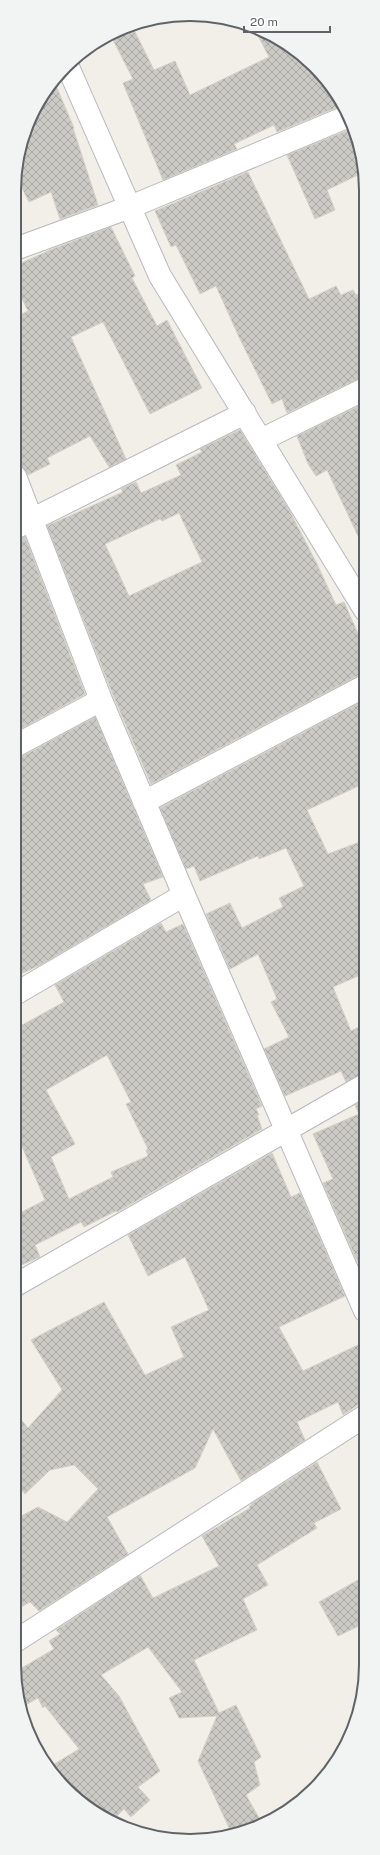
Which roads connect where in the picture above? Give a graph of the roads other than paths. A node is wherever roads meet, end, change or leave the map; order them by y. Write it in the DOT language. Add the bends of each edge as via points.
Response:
graph roads {
  1 [pos="70,71"];
  2 [pos="343,118"];
  3 [pos="130,207"];
  4 [pos="21,248"];
  5 [pos="359,392"];
  6 [pos="245,413"];
  7 [pos="261,440"];
  8 [pos="21,511"];
  9 [pos="23,523"];
  10 [pos="359,600"];
  11 [pos="359,689"];
  12 [pos="101,700"];
  13 [pos="21,743"];
  14 [pos="144,802"];
  15 [pos="184,895"];
  16 [pos="21,990"];
  17 [pos="359,1089"];
  18 [pos="286,1130"];
  19 [pos="21,1282"];
  20 [pos="359,1297"];
  21 [pos="359,1420"];
  22 [pos="21,1637"];
  1 -- 3 [label="street"];
  2 -- 3 [label="street"];
  3 -- 4 [label="street"];
  3 -- 6 [label="street" via="160,276"];
  5 -- 7 [label="street"];
  6 -- 7 [label="street"];
  6 -- 9 [label="street"];
  7 -- 10 [label="street"];
  8 -- 9 [label="street"];
  9 -- 12 [label="street"];
  11 -- 14 [label="street"];
  12 -- 13 [label="street"];
  12 -- 14 [label="street"];
  14 -- 15 [label="street"];
  15 -- 16 [label="street"];
  15 -- 18 [label="street"];
  17 -- 18 [label="street"];
  18 -- 19 [label="street"];
  18 -- 20 [label="street"];
  21 -- 22 [label="street"];
}
